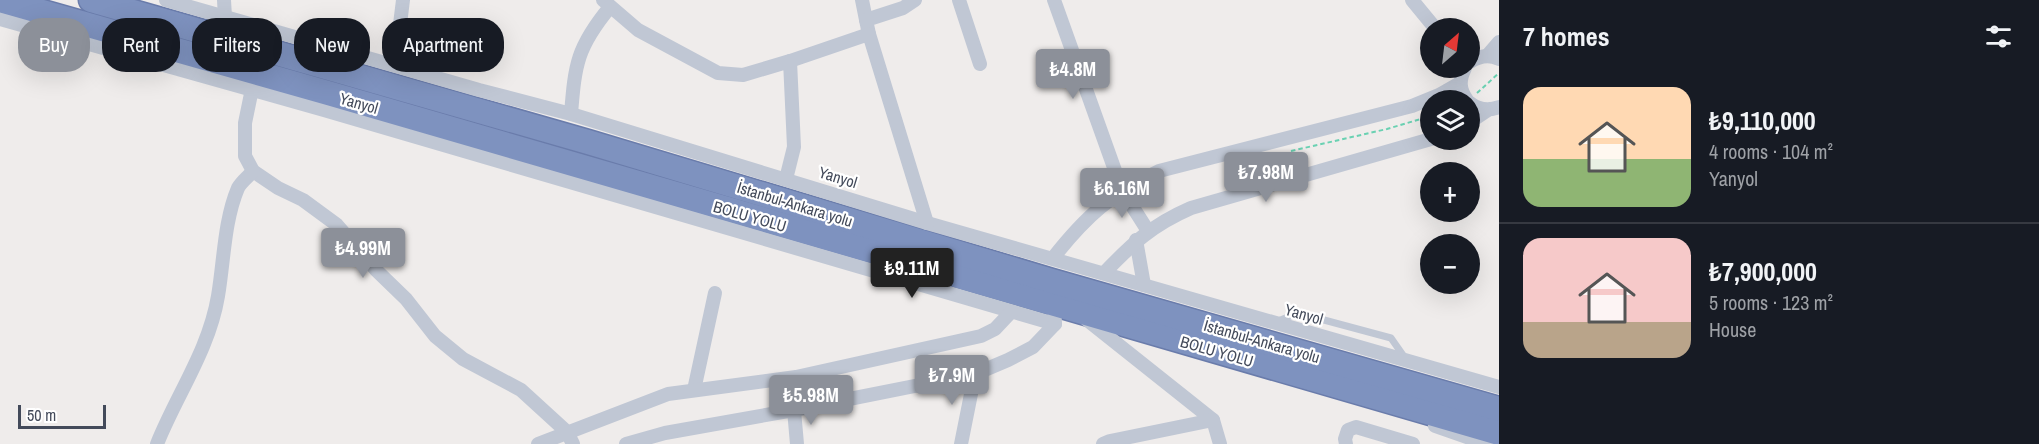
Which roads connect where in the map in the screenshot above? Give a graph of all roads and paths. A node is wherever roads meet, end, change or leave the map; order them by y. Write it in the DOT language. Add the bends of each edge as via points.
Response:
graph roads {
  1 [pos="91,0"];
  2 [pos="166,0"];
  3 [pos="224,0"];
  4 [pos="403,0"];
  5 [pos="862,0"];
  6 [pos="915,0"];
  7 [pos="959,0"];
  8 [pos="1054,0"];
  9 [pos="1412,0"];
  10 [pos="0,2"];
  11 [pos="607,4"];
  12 [pos="225,17"];
  13 [pos="401,18"];
  14 [pos="1427,18"];
  15 [pos="0,19"];
  16 [pos="867,20"];
  17 [pos="869,34"];
  18 [pos="1499,42"];
  19 [pos="1493,57"];
  20 [pos="382,61"];
  21 [pos="790,61"];
  22 [pos="980,64"];
  23 [pos="419,72"];
  24 [pos="1499,73"];
  25 [pos="1462,78"];
  26 [pos="1460,83"];
  27 [pos="252,89"];
  28 [pos="479,90"];
  29 [pos="1462,90"];
  30 [pos="1480,91"];
  31 [pos="326,101"];
  32 [pos="1494,108"];
  33 [pos="571,114"];
  34 [pos="1480,116"];
  35 [pos="588,142"];
  36 [pos="1420,142"];
  37 [pos="254,171"];
  38 [pos="786,179"];
  39 [pos="1122,190"];
  40 [pos="927,223"];
  41 [pos="1148,231"];
  42 [pos="1136,240"];
  43 [pos="1053,258"];
  44 [pos="1104,273"];
  45 [pos="1144,285"];
  46 [pos="715,293"];
  47 [pos="1054,293"];
  48 [pos="1011,312"];
  49 [pos="1055,324"];
  50 [pos="975,374"];
  51 [pos="1499,387"];
  52 [pos="694,390"];
  53 [pos="1499,409"];
  54 [pos="794,410"];
  55 [pos="1213,420"];
  56 [pos="1499,434"];
  57 [pos="570,438"];
  58 [pos="156,444"];
  59 [pos="538,444"];
  60 [pos="626,444"];
  61 [pos="797,444"];
  62 [pos="961,444"];
  63 [pos="1103,444"];
  64 [pos="1220,444"];
  65 [pos="1346,444"];
  66 [pos="1413,444"];
  67 [pos="1487,444"];
  1 -- 35 [label="highway, İstanbul-Ankara yolu"];
  2 -- 12 [label="street, Yanyol"];
  3 -- 12 [label="street"];
  4 -- 13 [label="street"];
  5 -- 16 [label="street"];
  6 -- 16 [label="street"];
  7 -- 22 [label="street"];
  8 -- 39 [label="street"];
  9 -- 14 [label="street"];
  10 -- 31 [label="highway, BOLU YOLU"];
  11 -- 21 [label="street" via="638,30 718,73 743,75"];
  11 -- 33 [label="street" via="587,36 577,62"];
  12 -- 20 [label="street, Yanyol"];
  15 -- 27 [label="street, Yanyol"];
  16 -- 17 [label="street"];
  17 -- 21 [label="street"];
  17 -- 40 [label="street"];
  18 -- 19 [label="street"];
  21 -- 38 [label="street" via="794,147"];
  23 -- 28 [label="street, Yanyol"];
  24 -- 30 [label="path"];
  25 -- 26 [label="street"];
  26 -- 29 [label="street"];
  26 -- 39 [label="street" via="1412,106 1159,171"];
  27 -- 31 [label="street, Yanyol"];
  27 -- 37 [label="street" via="244,123 245,156"];
  28 -- 33 [label="street, Yanyol"];
  28 -- 35 [label="street"];
  31 -- 48 [label="street, Yanyol"];
  31 -- 56 [label="highway, BOLU YOLU"];
  32 -- 34 [label="street"];
  33 -- 38 [label="street, Yanyol"];
  35 -- 53 [label="highway, İstanbul-Ankara yolu"];
  36 -- 41 [label="street" via="1191,208"];
  37 -- 57 [label="street" via="337,225 449,349 521,390"];
  37 -- 58 [label="street" via="239,186 226,234 219,296 208,336"];
  38 -- 40 [label="street, Yanyol"];
  39 -- 41 [label="street"];
  39 -- 43 [label="street" via="1082,223"];
  40 -- 43 [label="street, Yanyol"];
  41 -- 42 [label="street"];
  42 -- 44 [label="street"];
  42 -- 45 [label="street"];
  43 -- 44 [label="street, Yanyol"];
  44 -- 45 [label="street, Yanyol"];
  45 -- 51 [label="street, Yanyol"];
  46 -- 52 [label="street"];
  47 -- 49 [label="street"];
  47 -- 55 [label="street"];
  47 -- 67 [label="street"];
  48 -- 49 [label="street, Yanyol"];
  48 -- 52 [label="street" via="995,329 981,336 796,377"];
  49 -- 50 [label="street" via="1033,347"];
  50 -- 54 [label="street"];
  50 -- 62 [label="street"];
  52 -- 57 [label="street" via="668,394"];
  54 -- 60 [label="street" via="665,433"];
  54 -- 61 [label="street"];
  55 -- 63 [label="street"];
  55 -- 64 [label="street"];
  57 -- 59 [label="street"];
  65 -- 66 [label="street" via="1348,430 1356,427"];
}
